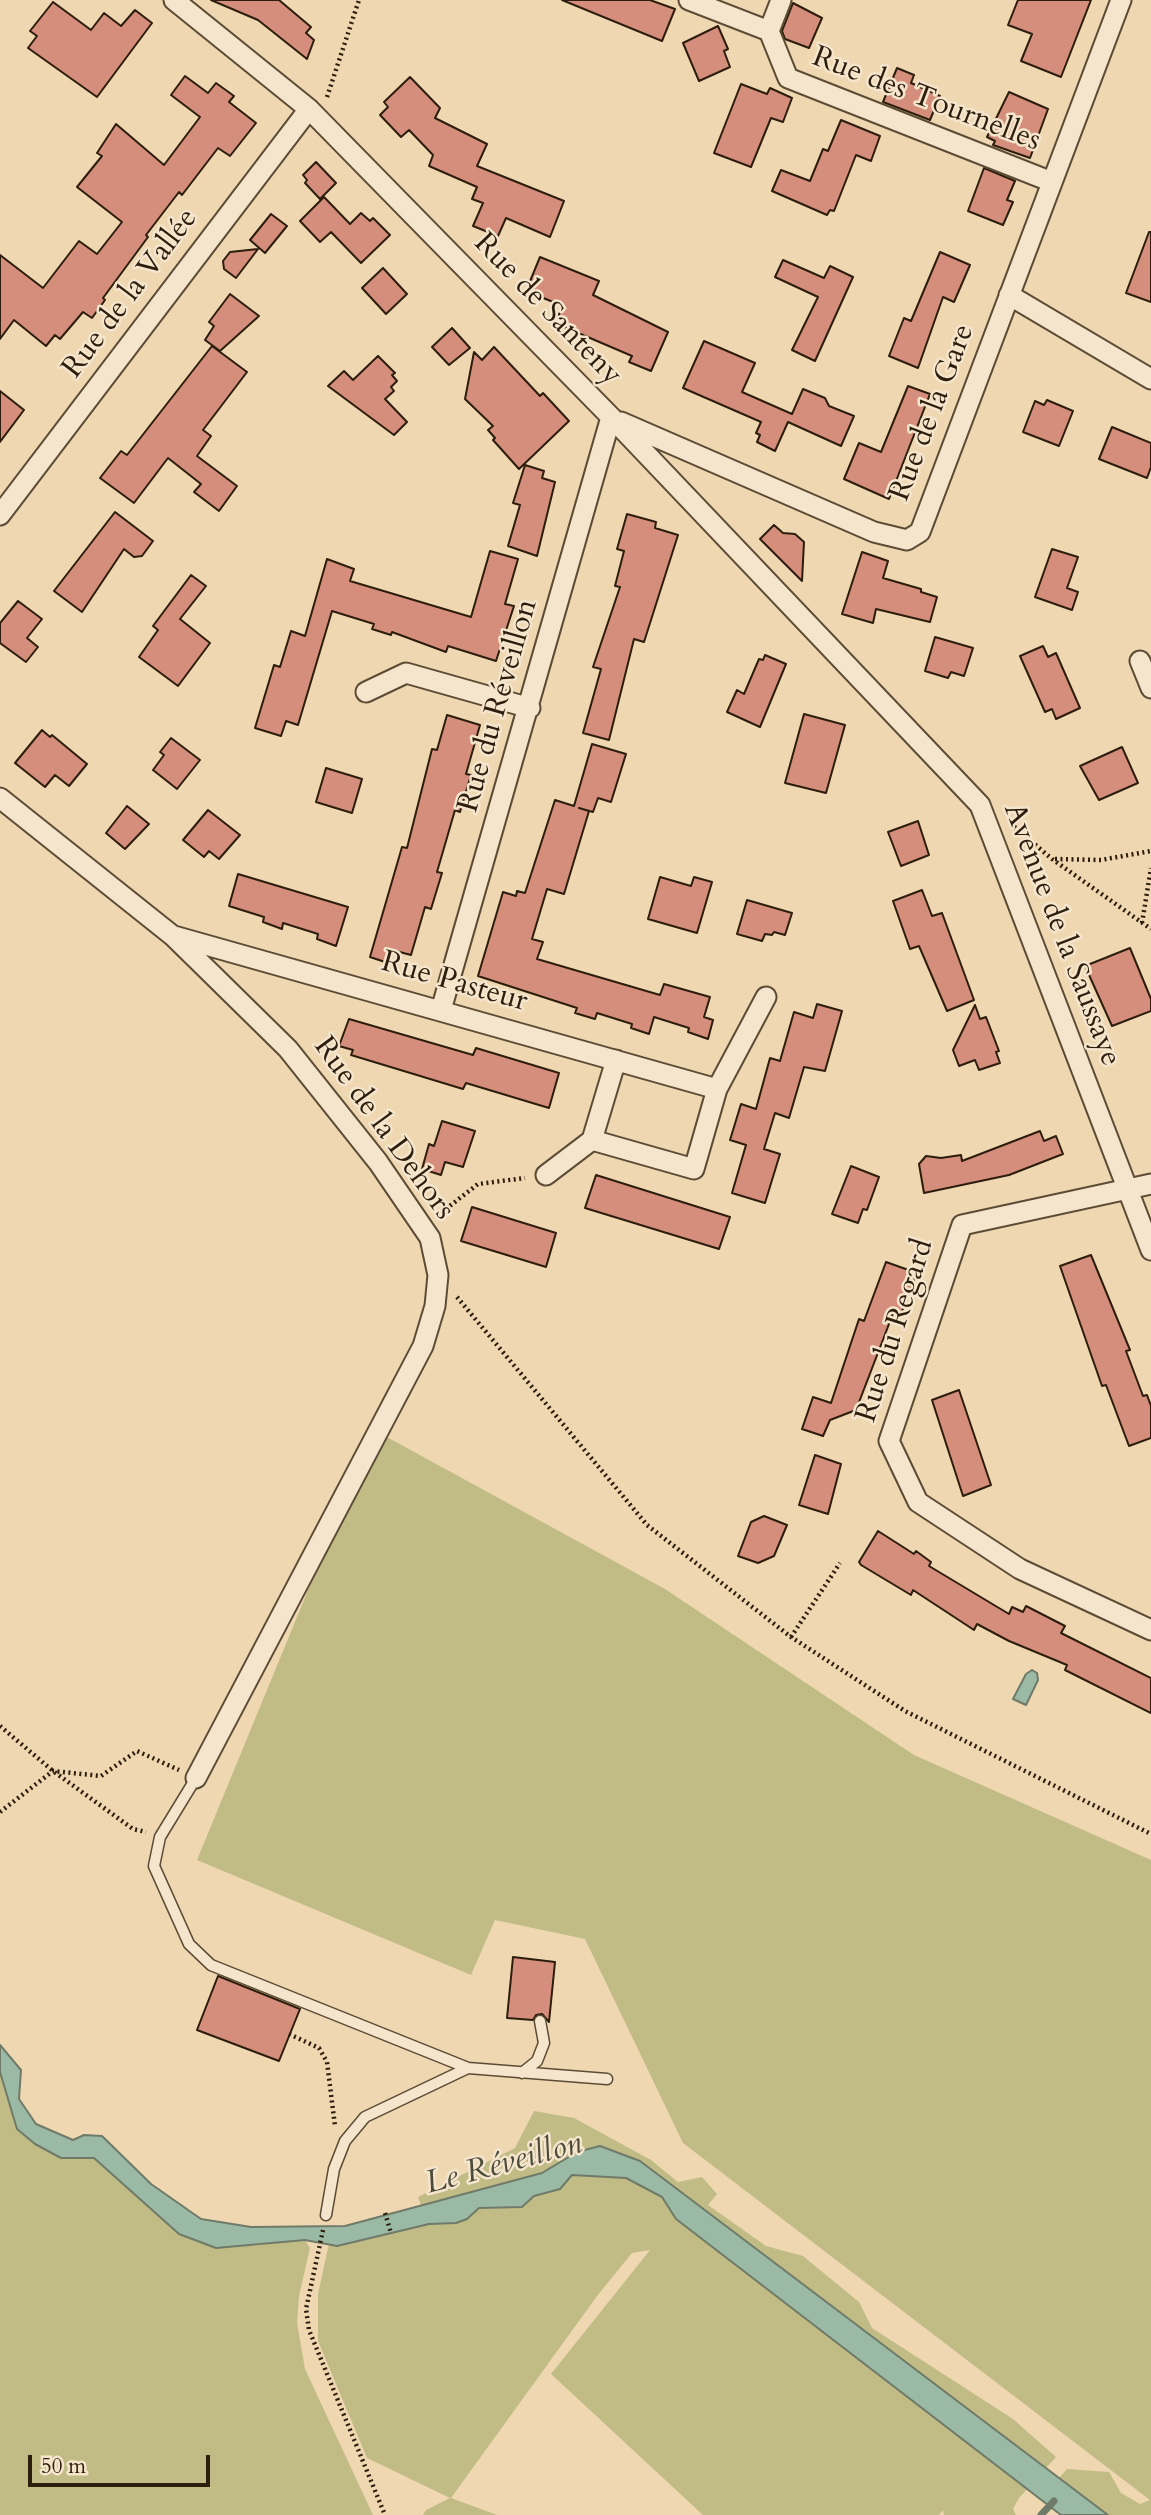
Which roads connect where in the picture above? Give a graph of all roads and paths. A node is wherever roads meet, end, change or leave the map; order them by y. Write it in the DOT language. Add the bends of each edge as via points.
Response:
graph roads {
  1 [pos="174,0"];
  2 [pos="359,0"];
  3 [pos="689,0"];
  4 [pos="781,0"];
  5 [pos="1121,0"];
  6 [pos="769,31"];
  7 [pos="309,109"];
  8 [pos="1052,182"];
  9 [pos="1009,295"];
  10 [pos="1151,379"];
  11 [pos="611,417"];
  12 [pos="0,515"];
  13 [pos="1140,661"];
  14 [pos="861,678"];
  15 [pos="1151,688"];
  16 [pos="366,692"];
  17 [pos="530,708"];
  18 [pos="0,798"];
  19 [pos="980,805"];
  20 [pos="1151,851"];
  21 [pos="1052,859"];
  22 [pos="1151,868"];
  23 [pos="1142,923"];
  24 [pos="1151,929"];
  25 [pos="173,936"];
  26 [pos="766,997"];
  27 [pos="441,1010"];
  28 [pos="616,1060"];
  29 [pos="718,1089"];
  30 [pos="592,1140"];
  31 [pos="546,1175"];
  32 [pos="1151,1184"];
  33 [pos="1128,1189"];
  34 [pos="422,1227"];
  35 [pos="1151,1250"];
  36 [pos="438,1275"];
  37 [pos="840,1563"];
  38 [pos="1151,1630"];
  39 [pos="791,1637"];
  40 [pos="0,1726"];
  41 [pos="53,1771"];
  42 [pos="196,1778"];
  43 [pos="0,1812"];
  44 [pos="1151,1834"];
  45 [pos="160,1837"];
  46 [pos="540,2021"];
  47 [pos="289,2034"];
  48 [pos="468,2068"];
  49 [pos="522,2073"];
  50 [pos="607,2079"];
  51 [pos="334,2169"];
  52 [pos="385,2213"];
  53 [pos="326,2215"];
  54 [pos="390,2234"];
  55 [pos="385,2515"];
  1 -- 7 [label="street, Rue de Santeny"];
  2 -- 7 [label="path" via="327,97"];
  3 -- 6 [label="street"];
  4 -- 6 [label="street"];
  5 -- 8 [label="street, Rue de la Gare"];
  6 -- 8 [label="street, Rue des Tournelles" via="788,78"];
  7 -- 11 [label="street, Rue de Santeny"];
  7 -- 12 [label="street, Rue de la Vallée"];
  8 -- 9 [label="street, Rue de la Gare"];
  9 -- 10 [label="street"];
  9 -- 11 [label="street, Rue de la Gare" via="920,532 907,540 874,532"];
  11 -- 14 [label="street, Rue de Santeny"];
  11 -- 17 [label="street, Rue du Réveillon"];
  13 -- 15 [label="street"];
  14 -- 19 [label="street, Avenue de la Saussaye"];
  16 -- 17 [label="street" via="406,673"];
  17 -- 27 [label="street, Rue du Réveillon"];
  18 -- 25 [label="street, Rue de la Dehors"];
  19 -- 21 [label="path"];
  19 -- 33 [label="street, Avenue de la Saussaye"];
  20 -- 21 [label="path" via="1101,860"];
  21 -- 23 [label="path"];
  22 -- 23 [label="path"];
  23 -- 24 [label="path"];
  25 -- 27 [label="street, Rue Pasteur"];
  25 -- 34 [label="street, Rue de la Dehors" via="288,1049 378,1162"];
  26 -- 29 [label="street"];
  27 -- 28 [label="street, Rue Pasteur"];
  28 -- 29 [label="street, Rue Pasteur"];
  28 -- 30 [label="street"];
  29 -- 30 [label="street" via="694,1169"];
  30 -- 31 [label="street"];
  31 -- 34 [label="path" via="478,1184"];
  32 -- 33 [label="street, Rue du Regard"];
  33 -- 35 [label="street, Avenue de la Saussaye"];
  33 -- 38 [label="street, Rue du Regard" via="962,1225 889,1441 918,1502 1020,1569"];
  34 -- 36 [label="street, Rue de la Dehors" via="430,1238"];
  36 -- 39 [label="path" via="647,1525"];
  36 -- 42 [label="street, Rue de la Dehors" via="423,1346"];
  37 -- 39 [label="path"];
  39 -- 44 [label="path" via="905,1711"];
  40 -- 41 [label="path"];
  41 -- 42 [label="path" via="101,1776 137,1751"];
  41 -- 43 [label="path"];
  41 -- 45 [label="path" via="133,1829"];
  42 -- 45 [label="lane"];
  45 -- 48 [label="lane" via="153,1866 189,1944 211,1965"];
  46 -- 49 [label="lane" via="541,2052 537,2062"];
  47 -- 51 [label="path" via="319,2048 327,2062 336,2136"];
  48 -- 49 [label="lane"];
  48 -- 51 [label="lane" via="365,2117 345,2141"];
  49 -- 50 [label="lane"];
  51 -- 53 [label="lane"];
  52 -- 54 [label="path"];
  53 -- 55 [label="path" via="306,2309 309,2330"];
}
